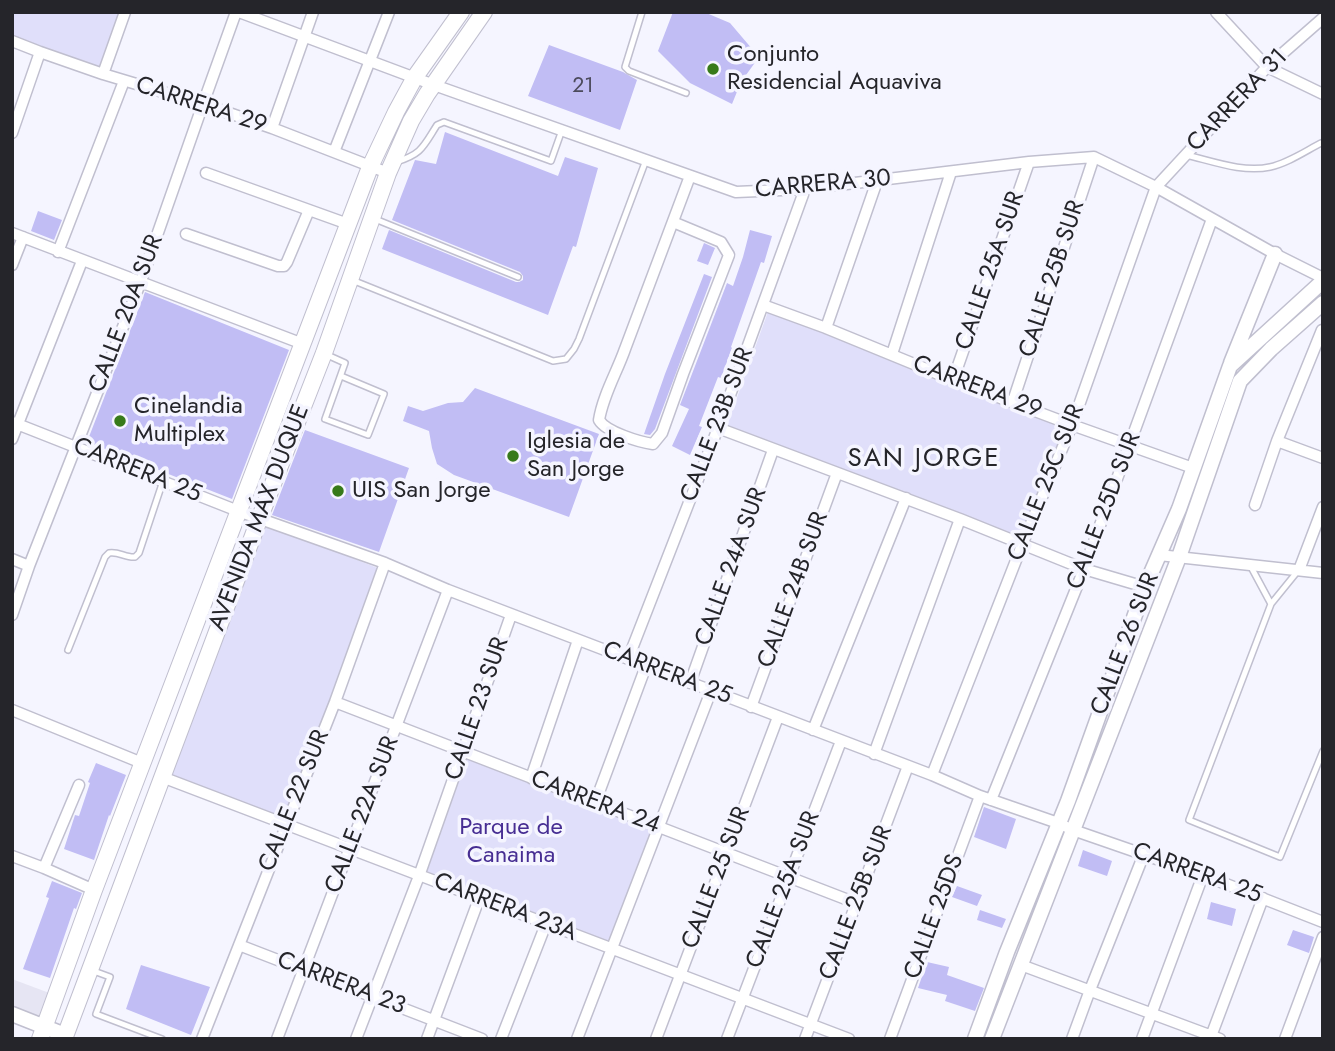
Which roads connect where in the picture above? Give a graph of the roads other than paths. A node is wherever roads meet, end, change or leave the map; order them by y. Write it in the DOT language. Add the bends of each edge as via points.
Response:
graph roads {
  1 [pos="125,12"];
  2 [pos="238,12"];
  3 [pos="313,12"];
  4 [pos="389,12"];
  5 [pos="461,12"];
  6 [pos="484,12"];
  7 [pos="642,12"];
  8 [pos="1220,14"];
  9 [pos="1323,18"];
  10 [pos="304,37"];
  11 [pos="12,41"];
  12 [pos="40,52"];
  13 [pos="370,61"];
  14 [pos="1266,67"];
  15 [pos="103,74"];
  16 [pos="415,77"];
  17 [pos="124,81"];
  18 [pos="434,85"];
  19 [pos="686,93"];
  20 [pos="1323,94"];
  21 [pos="202,104"];
  22 [pos="272,128"];
  23 [pos="562,130"];
  24 [pos="12,133"];
  25 [pos="1321,143"];
  26 [pos="334,152"];
  27 [pos="1186,155"];
  28 [pos="1094,156"];
  29 [pos="646,160"];
  30 [pos="1029,162"];
  31 [pos="370,167"];
  32 [pos="391,168"];
  33 [pos="951,172"];
  34 [pos="205,173"];
  35 [pos="690,176"];
  36 [pos="877,181"];
  37 [pos="1156,187"];
  38 [pos="804,189"];
  39 [pos="309,210"];
  40 [pos="373,218"];
  41 [pos="1212,219"];
  42 [pos="673,222"];
  43 [pos="348,224"];
  44 [pos="186,234"];
  45 [pos="18,235"];
  46 [pos="58,251"];
  47 [pos="1275,254"];
  48 [pos="82,261"];
  49 [pos="12,265"];
  50 [pos="518,277"];
  51 [pos="350,279"];
  52 [pos="1323,280"];
  53 [pos="141,281"];
  54 [pos="1323,303"];
  55 [pos="763,304"];
  56 [pos="825,328"];
  57 [pos="1322,330"];
  58 [pos="303,344"];
  59 [pos="324,353"];
  60 [pos="892,354"];
  61 [pos="1230,366"];
  62 [pos="341,376"];
  63 [pos="953,380"];
  64 [pos="1013,401"];
  65 [pos="15,423"];
  66 [pos="1072,425"];
  67 [pos="718,428"];
  68 [pos="12,439"];
  69 [pos="1277,442"];
  70 [pos="1130,446"];
  71 [pos="76,447"];
  72 [pos="773,450"];
  73 [pos="1323,458"];
  74 [pos="1193,468"];
  75 [pos="836,473"];
  76 [pos="163,481"];
  77 [pos="906,498"];
  78 [pos="1255,505"];
  79 [pos="1323,507"];
  80 [pos="238,511"];
  81 [pos="260,517"];
  82 [pos="960,519"];
  83 [pos="1022,545"];
  84 [pos="1159,555"];
  85 [pos="1179,557"];
  86 [pos="12,559"];
  87 [pos="386,563"];
  88 [pos="1250,565"];
  89 [pos="29,566"];
  90 [pos="1084,569"];
  91 [pos="1300,570"];
  92 [pos="1323,573"];
  93 [pos="1146,587"];
  94 [pos="448,590"];
  95 [pos="1271,604"];
  96 [pos="12,615"];
  97 [pos="511,615"];
  98 [pos="578,640"];
  99 [pos="68,650"];
  100 [pos="628,659"];
  101 [pos="646,666"];
  102 [pos="691,683"];
  103 [pos="711,691"];
  104 [pos="335,702"];
  105 [pos="751,707"];
  106 [pos="12,710"];
  107 [pos="778,717"];
  108 [pos="397,726"];
  109 [pos="813,730"];
  110 [pos="841,741"];
  111 [pos="1323,751"];
  112 [pos="463,752"];
  113 [pos="874,754"];
  114 [pos="142,763"];
  115 [pos="908,766"];
  116 [pos="932,775"];
  117 [pos="162,778"];
  118 [pos="531,778"];
  119 [pos="79,785"];
  120 [pos="980,796"];
  121 [pos="992,800"];
  122 [pos="595,803"];
  123 [pos="1058,823"];
  124 [pos="285,825"];
  125 [pos="659,827"];
  126 [pos="1073,830"];
  127 [pos="349,848"];
  128 [pos="726,853"];
  129 [pos="1144,854"];
  130 [pos="12,856"];
  131 [pos="44,868"];
  132 [pos="1203,875"];
  133 [pos="419,876"];
  134 [pos="789,877"];
  135 [pos="94,890"];
  136 [pos="1263,898"];
  137 [pos="479,899"];
  138 [pos="856,903"];
  139 [pos="1323,922"];
  140 [pos="546,924"];
  141 [pos="1323,937"];
  142 [pos="239,944"];
  143 [pos="612,949"];
  144 [pos="1021,965"];
  145 [pos="89,970"];
  146 [pos="304,970"];
  147 [pos="680,975"];
  148 [pos="1090,990"];
  149 [pos="373,997"];
  150 [pos="743,998"];
  151 [pos="12,1014"];
  152 [pos="1152,1014"];
  153 [pos="433,1021"];
  154 [pos="811,1024"];
  155 [pos="42,1033"];
  156 [pos="68,1037"];
  157 [pos="1214,1038"];
  158 [pos="162,1039"];
  159 [pos="202,1039"];
  160 [pos="277,1039"];
  161 [pos="356,1039"];
  162 [pos="427,1039"];
  163 [pos="482,1039"];
  164 [pos="501,1039"];
  165 [pos="577,1039"];
  166 [pos="656,1039"];
  167 [pos="727,1039"];
  168 [pos="805,1039"];
  169 [pos="849,1039"];
  170 [pos="890,1039"];
  171 [pos="975,1039"];
  172 [pos="992,1039"];
  173 [pos="1072,1039"];
  174 [pos="1142,1039"];
  175 [pos="1285,1039"];
  1 -- 15 [label="street"];
  2 -- 10 [label="street, CARRERA 30"];
  2 -- 21 [label="street, CALLE 20A SUR"];
  3 -- 10 [label="street"];
  4 -- 13 [label="street"];
  5 -- 16 [label="main road, AVENIDA MÁX DUQUE"];
  6 -- 18 [label="main road, AVENIDA MÁX DUQUE"];
  7 -- 19 [label="lane" via="625,66"];
  8 -- 14 [label="street"];
  9 -- 14 [label="street, CARRERA 31"];
  10 -- 13 [label="street, CARRERA 30"];
  10 -- 22 [label="street"];
  11 -- 12 [label="street, CARRERA 29"];
  12 -- 15 [label="street, CARRERA 29"];
  12 -- 24 [label="street"];
  13 -- 16 [label="street, CARRERA 30"];
  13 -- 26 [label="street"];
  14 -- 20 [label="street"];
  14 -- 27 [label="street, CARRERA 31"];
  15 -- 17 [label="street, CARRERA 29"];
  16 -- 18 [label="street, CARRERA 30"];
  16 -- 31 [label="main road, AVENIDA MÁX DUQUE"];
  17 -- 21 [label="street, CARRERA 29"];
  17 -- 46 [label="street"];
  18 -- 23 [label="street, CARRERA 30"];
  18 -- 32 [label="main road, AVENIDA MÁX DUQUE" via="411,121"];
  21 -- 22 [label="street, CARRERA 29"];
  21 -- 53 [label="street, CALLE 20A SUR"];
  22 -- 26 [label="street, CARRERA 29"];
  23 -- 29 [label="street, CARRERA 30"];
  23 -- 32 [label="lane" via="551,161 444,122 437,125 421,150"];
  25 -- 27 [label="lane" via="1267,168 1244,168"];
  26 -- 31 [label="street, CARRERA 29"];
  27 -- 37 [label="street, CARRERA 31"];
  28 -- 30 [label="street, CARRERA 30"];
  28 -- 37 [label="street"];
  28 -- 64 [label="street, CALLE 25B SUR"];
  29 -- 35 [label="street, CARRERA 30"];
  29 -- 51 [label="lane" via="579,339 566,359 553,360"];
  30 -- 33 [label="street, CARRERA 30"];
  30 -- 63 [label="street, CALLE 25A SUR"];
  31 -- 32 [label="street, CARRERA 29"];
  31 -- 43 [label="main road, AVENIDA MÁX DUQUE"];
  32 -- 40 [label="main road, AVENIDA MÁX DUQUE"];
  33 -- 36 [label="street, CARRERA 30"];
  33 -- 60 [label="street"];
  34 -- 39 [label="street"];
  35 -- 38 [label="street, CARRERA 30" via="736,192"];
  35 -- 42 [label="street"];
  36 -- 38 [label="street, CARRERA 30"];
  36 -- 56 [label="street"];
  37 -- 41 [label="street"];
  37 -- 66 [label="street, CALLE 25C SUR"];
  38 -- 55 [label="street, CALLE 23B SUR"];
  39 -- 43 [label="street"];
  39 -- 44 [label="street" via="284,266"];
  40 -- 50 [label="lane"];
  40 -- 51 [label="main road, AVENIDA MÁX DUQUE"];
  41 -- 47 [label="street"];
  41 -- 70 [label="street, CALLE 25D SUR"];
  42 -- 42 [label="street" via="599,420 609,429 653,444 662,433 729,254 722,242"];
  43 -- 58 [label="main road, AVENIDA MÁX DUQUE"];
  45 -- 46 [label="street"];
  45 -- 49 [label="street"];
  46 -- 48 [label="street"];
  47 -- 52 [label="street"];
  47 -- 61 [label="street"];
  48 -- 53 [label="street"];
  48 -- 65 [label="street"];
  51 -- 59 [label="main road, AVENIDA MÁX DUQUE"];
  52 -- 61 [label="street, CALLE 26 SUR"];
  53 -- 58 [label="street"];
  53 -- 71 [label="street, CALLE 20A SUR"];
  54 -- 85 [label="street, CALLE 26 SUR" via="1240,381"];
  55 -- 56 [label="street, CARRERA 29"];
  55 -- 67 [label="street, CALLE 23B SUR"];
  56 -- 60 [label="street, CARRERA 29"];
  57 -- 69 [label="street"];
  58 -- 80 [label="main road, AVENIDA MÁX DUQUE"];
  59 -- 62 [label="lane" via="345,363"];
  59 -- 81 [label="main road, AVENIDA MÁX DUQUE"];
  60 -- 63 [label="street, CARRERA 29"];
  61 -- 74 [label="street, CALLE 26 SUR"];
  62 -- 62 [label="lane" via="325,419 368,435 384,394"];
  63 -- 64 [label="street, CARRERA 29"];
  64 -- 66 [label="street, CARRERA 29"];
  65 -- 68 [label="street"];
  65 -- 71 [label="street, CARRERA 25"];
  66 -- 70 [label="street, CARRERA 29"];
  66 -- 83 [label="street, CALLE 25C SUR"];
  67 -- 72 [label="street"];
  67 -- 100 [label="street, CALLE 23B SUR"];
  69 -- 73 [label="street"];
  69 -- 78 [label="street"];
  70 -- 74 [label="street, CARRERA 29"];
  70 -- 90 [label="street, CALLE 25D SUR"];
  71 -- 76 [label="street, CARRERA 25"];
  71 -- 89 [label="street, CALLE 20A SUR"];
  72 -- 75 [label="street"];
  72 -- 102 [label="street, CALLE 24A SUR"];
  74 -- 84 [label="street, CALLE 26 SUR"];
  75 -- 77 [label="street"];
  75 -- 105 [label="street, CALLE 24B SUR"];
  76 -- 80 [label="street, CARRERA 25"];
  76 -- 99 [label="lane" via="139,552 131,557 109,552"];
  77 -- 82 [label="street"];
  77 -- 109 [label="street"];
  79 -- 91 [label="street"];
  80 -- 81 [label="street, CARRERA 25"];
  80 -- 114 [label="main road, AVENIDA MÁX DUQUE"];
  81 -- 87 [label="street, CARRERA 25"];
  81 -- 117 [label="main road, AVENIDA MÁX DUQUE"];
  82 -- 83 [label="street"];
  82 -- 113 [label="street"];
  83 -- 90 [label="street"];
  83 -- 116 [label="street, CALLE 25C SUR"];
  84 -- 85 [label="street"];
  84 -- 93 [label="street, CALLE 26 SUR"];
  85 -- 88 [label="street"];
  85 -- 126 [label="street, CALLE 26 SUR"];
  86 -- 89 [label="street"];
  87 -- 94 [label="street, CARRERA 25"];
  87 -- 104 [label="street, CALLE 22 SUR"];
  88 -- 91 [label="street"];
  88 -- 95 [label="lane"];
  89 -- 96 [label="street, CALLE 20A SUR"];
  90 -- 93 [label="street"];
  90 -- 121 [label="street, CALLE 25D SUR"];
  91 -- 92 [label="street"];
  91 -- 95 [label="lane"];
  93 -- 123 [label="street, CALLE 26 SUR"];
  94 -- 97 [label="street, CARRERA 25"];
  94 -- 108 [label="street, CALLE 22A SUR"];
  95 -- 111 [label="lane" via="1189,820 1280,857"];
  97 -- 98 [label="street, CARRERA 25"];
  97 -- 112 [label="street, CALLE 23 SUR"];
  98 -- 100 [label="street, CARRERA 25"];
  98 -- 118 [label="street"];
  100 -- 101 [label="street, CARRERA 25"];
  101 -- 102 [label="street, CARRERA 25"];
  101 -- 122 [label="street"];
  102 -- 103 [label="street, CARRERA 25"];
  103 -- 105 [label="street, CARRERA 25"];
  103 -- 125 [label="street"];
  104 -- 108 [label="street, CARRERA 24"];
  104 -- 124 [label="street, CALLE 22 SUR"];
  105 -- 107 [label="street, CARRERA 25"];
  106 -- 114 [label="street"];
  107 -- 109 [label="street, CARRERA 25"];
  107 -- 128 [label="street, CALLE 25 SUR"];
  108 -- 112 [label="street, CARRERA 24"];
  108 -- 127 [label="street, CALLE 22A SUR"];
  109 -- 110 [label="street, CARRERA 25"];
  110 -- 113 [label="street, CARRERA 25"];
  110 -- 134 [label="street, CALLE 25A SUR"];
  112 -- 118 [label="street, CARRERA 24"];
  112 -- 133 [label="street, CALLE 23 SUR"];
  113 -- 115 [label="street, CARRERA 25"];
  114 -- 135 [label="main road, AVENIDA MÁX DUQUE"];
  115 -- 116 [label="street, CARRERA 25"];
  115 -- 138 [label="street, CALLE 25B SUR"];
  116 -- 120 [label="street, CARRERA 25"];
  117 -- 124 [label="street, CARRERA 23A"];
  117 -- 145 [label="main road, AVENIDA MÁX DUQUE"];
  118 -- 122 [label="street, CARRERA 24"];
  119 -- 131 [label="street"];
  120 -- 121 [label="street, CARRERA 25"];
  120 -- 170 [label="street, CALLE 25DS"];
  121 -- 123 [label="street, CARRERA 25"];
  122 -- 125 [label="street, CARRERA 24"];
  123 -- 126 [label="street, CARRERA 25"];
  123 -- 171 [label="street, CALLE 26 SUR"];
  124 -- 127 [label="street, CARRERA 23A"];
  124 -- 142 [label="street, CALLE 22 SUR"];
  125 -- 128 [label="street, CARRERA 24"];
  125 -- 143 [label="street"];
  126 -- 129 [label="street, CARRERA 25"];
  126 -- 144 [label="street, CALLE 26 SUR"];
  127 -- 133 [label="street, CARRERA 23A"];
  127 -- 146 [label="street, CALLE 22A SUR"];
  128 -- 134 [label="street, CARRERA 24"];
  128 -- 147 [label="street, CALLE 25 SUR"];
  129 -- 132 [label="street, CARRERA 25"];
  129 -- 148 [label="street"];
  130 -- 131 [label="street"];
  131 -- 135 [label="street"];
  132 -- 136 [label="street, CARRERA 25"];
  132 -- 152 [label="street"];
  133 -- 137 [label="street, CARRERA 23A"];
  133 -- 149 [label="street, CALLE 23 SUR"];
  134 -- 138 [label="street, CARRERA 24"];
  134 -- 150 [label="street, CALLE 25A SUR"];
  135 -- 155 [label="main road, AVENIDA MÁX DUQUE"];
  136 -- 139 [label="street, CARRERA 25"];
  136 -- 157 [label="street"];
  137 -- 140 [label="street, CARRERA 23A"];
  137 -- 153 [label="street"];
  138 -- 154 [label="street, CALLE 25B SUR"];
  140 -- 143 [label="street, CARRERA 23A"];
  140 -- 164 [label="street"];
  141 -- 175 [label="street"];
  142 -- 146 [label="street, CARRERA 23"];
  142 -- 159 [label="street, CALLE 22 SUR"];
  143 -- 147 [label="street, CARRERA 23A"];
  143 -- 165 [label="street"];
  144 -- 148 [label="street"];
  144 -- 172 [label="street, CALLE 26 SUR"];
  145 -- 156 [label="main road, AVENIDA MÁX DUQUE"];
  145 -- 158 [label="lane" via="110,977 96,1014"];
  146 -- 149 [label="street, CARRERA 23"];
  146 -- 160 [label="street, CALLE 22A SUR"];
  147 -- 150 [label="street, CARRERA 23A"];
  147 -- 166 [label="street, CALLE 25 SUR"];
  148 -- 152 [label="street"];
  148 -- 173 [label="street"];
  149 -- 153 [label="street, CARRERA 23"];
  149 -- 161 [label="street, CALLE 23 SUR"];
  150 -- 154 [label="street, CARRERA 23A"];
  150 -- 167 [label="street, CALLE 25A SUR"];
  151 -- 155 [label="street"];
  152 -- 157 [label="street"];
  152 -- 174 [label="street"];
  153 -- 162 [label="street"];
  153 -- 163 [label="street, CARRERA 23"];
  154 -- 168 [label="street, CALLE 25B SUR"];
  154 -- 169 [label="street, CARRERA 23A"];
  155 -- 156 [label="street"];
}
